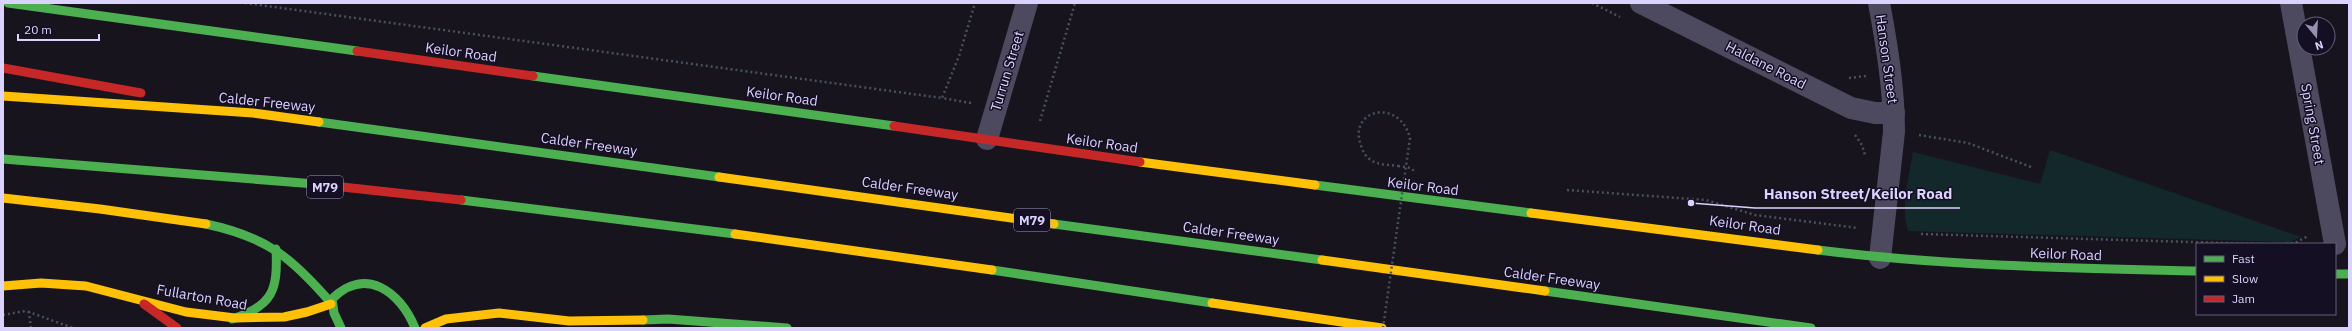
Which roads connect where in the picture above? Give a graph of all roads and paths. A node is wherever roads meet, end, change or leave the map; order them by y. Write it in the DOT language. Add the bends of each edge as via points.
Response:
graph roads {
  1 [pos="8,3"];
  2 [pos="245,3"];
  3 [pos="975,3"];
  4 [pos="1028,3"];
  5 [pos="1075,3"];
  6 [pos="1592,3"];
  7 [pos="1641,3"];
  8 [pos="1879,3"];
  9 [pos="2291,3"];
  10 [pos="1627,21"];
  11 [pos="3,68"];
  12 [pos="1865,68"];
  13 [pos="1842,80"];
  14 [pos="151,95"];
  15 [pos="3,96"];
  16 [pos="167,98"];
  17 [pos="942,98"];
  18 [pos="253,113"];
  19 [pos="1894,122"];
  20 [pos="1039,124"];
  21 [pos="989,130"];
  22 [pos="1850,132"];
  23 [pos="3,159"];
  24 [pos="1865,162"];
  25 [pos="2031,167"];
  26 [pos="1415,174"];
  27 [pos="1564,190"];
  28 [pos="3,198"];
  29 [pos="1858,220"];
  30 [pos="1858,228"];
  31 [pos="1883,232"];
  32 [pos="2227,243"];
  33 [pos="2335,243"];
  34 [pos="276,249"];
  35 [pos="2336,249"];
  36 [pos="1880,258"];
  37 [pos="2196,271"];
  38 [pos="2341,274"];
  39 [pos="3,286"];
  40 [pos="138,300"];
  41 [pos="331,303"];
  42 [pos="29,312"];
  43 [pos="484,314"];
  44 [pos="3,315"];
  45 [pos="232,319"];
  46 [pos="31,328"];
  47 [pos="73,328"];
  48 [pos="177,328"];
  49 [pos="341,328"];
  50 [pos="415,328"];
  51 [pos="425,328"];
  52 [pos="458,328"];
  53 [pos="788,328"];
  54 [pos="1383,328"];
  55 [pos="1811,328"];
  1 -- 21 [label="main road, Keilor Road"];
  2 -- 17 [label="path"];
  3 -- 17 [label="path" via="959,56"];
  4 -- 21 [label="street, Turrun Street"];
  5 -- 20 [label="path"];
  6 -- 10 [label="path"];
  7 -- 19 [label="street, Haldane Road" via="1851,108 1875,113"];
  8 -- 19 [label="street, Hanson Street" via="1892,72"];
  9 -- 33 [label="street, Spring Street"];
  11 -- 14 [label="main road"];
  12 -- 13 [label="path" via="1866,76"];
  15 -- 18 [label="main road, Calder Freeway / M79"];
  16 -- 18 [label="main road"];
  17 -- 21 [label="path" via="969,101"];
  18 -- 55 [label="main road, Calder Freeway / M79"];
  19 -- 25 [label="path" via="1968,142"];
  19 -- 31 [label="street, Hanson Street"];
  21 -- 36 [label="main road, Keilor Road" via="1132,161"];
  22 -- 24 [label="path" via="1859,138"];
  23 -- 54 [label="main road, M79" via="106,166 429,197 709,232"];
  26 -- 54 [label="path, bridge" via="1411,168 1398,166 1376,163 1370,159 1362,150 1358,130 1363,121 1370,115 1380,112 1393,114 1402,121 1410,138"];
  27 -- 30 [label="path" via="1706,200 1756,214"];
  28 -- 34 [label="main road" via="106,209 218,228 255,238"];
  29 -- 30 [label="path"];
  30 -- 31 [label="path"];
  31 -- 32 [label="path"];
  31 -- 36 [label="street, Hanson Street"];
  34 -- 41 [label="main road" via="304,273"];
  34 -- 45 [label="main road" via="276,276 271,298 252,313"];
  35 -- 38 [label="street, Spring Street"];
  36 -- 37 [label="main road, Keilor Road" via="1999,266"];
  39 -- 40 [label="main road, Fullarton Road" via="51,283 80,285"];
  40 -- 45 [label="main road, Fullarton Road"];
  40 -- 48 [label="main road, Fullarton Road"];
  41 -- 45 [label="main road, Fullarton Road" via="309,313 275,320"];
  41 -- 49 [label="main road"];
  41 -- 50 [label="main road" via="338,292 350,286 363,284 383,287 406,307"];
  42 -- 44 [label="path" via="25,310"];
  42 -- 46 [label="path"];
  42 -- 47 [label="path"];
  43 -- 51 [label="main road" via="446,320"];
  43 -- 52 [label="main road"];
  43 -- 53 [label="main road" via="514,313 569,321 668,320"];
}
